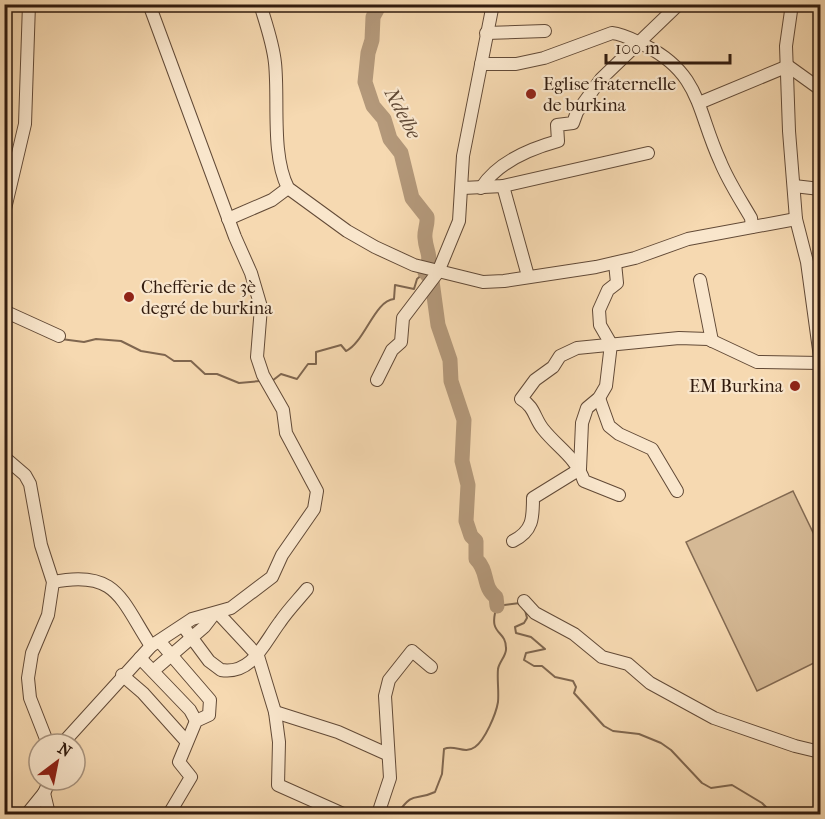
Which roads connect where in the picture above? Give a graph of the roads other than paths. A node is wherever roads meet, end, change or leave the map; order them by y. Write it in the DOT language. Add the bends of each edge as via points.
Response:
graph roads {
  1 [pos="29,4"];
  2 [pos="149,4"];
  3 [pos="260,4"];
  4 [pos="493,4"];
  5 [pos="679,4"];
  6 [pos="792,4"];
  7 [pos="545,31"];
  8 [pos="486,33"];
  9 [pos="640,44"];
  10 [pos="481,64"];
  11 [pos="788,66"];
  12 [pos="820,89"];
  13 [pos="699,104"];
  14 [pos="648,153"];
  15 [pos="503,186"];
  16 [pos="794,186"];
  17 [pos="288,188"];
  18 [pos="463,188"];
  19 [pos="481,188"];
  20 [pos="820,189"];
  21 [pos="4,213"];
  22 [pos="228,219"];
  23 [pos="796,219"];
  24 [pos="752,227"];
  25 [pos="615,263"];
  26 [pos="437,272"];
  27 [pos="528,276"];
  28 [pos="700,280"];
  29 [pos="816,294"];
  30 [pos="4,310"];
  31 [pos="59,336"];
  32 [pos="712,341"];
  33 [pos="610,344"];
  34 [pos="820,357"];
  35 [pos="820,363"];
  36 [pos="377,380"];
  37 [pos="599,398"];
  38 [pos="4,457"];
  39 [pos="580,469"];
  40 [pos="677,490"];
  41 [pos="619,495"];
  42 [pos="513,541"];
  43 [pos="53,582"];
  44 [pos="307,589"];
  45 [pos="524,601"];
  46 [pos="216,613"];
  47 [pos="183,626"];
  48 [pos="192,638"];
  49 [pos="155,644"];
  50 [pos="171,655"];
  51 [pos="258,656"];
  52 [pos="140,658"];
  53 [pos="431,667"];
  54 [pos="153,671"];
  55 [pos="122,675"];
  56 [pos="275,712"];
  57 [pos="196,722"];
  58 [pos="43,732"];
  59 [pos="72,732"];
  60 [pos="186,741"];
  61 [pos="820,752"];
  62 [pos="387,754"];
  63 [pos="44,793"];
  64 [pos="27,814"];
  65 [pos="49,814"];
  66 [pos="170,814"];
  67 [pos="343,814"];
  68 [pos="378,814"];
  1 -- 21 [label="street" via="25,124"];
  2 -- 22 [label="street"];
  3 -- 17 [label="street" via="273,47 278,135 283,178"];
  4 -- 8 [label="street"];
  5 -- 9 [label="street"];
  6 -- 11 [label="street" via="786,46"];
  7 -- 8 [label="street"];
  8 -- 10 [label="street"];
  9 -- 10 [label="street" via="612,33 544,58 516,64"];
  9 -- 13 [label="street" via="673,61"];
  9 -- 19 [label="street" via="601,79 573,123 556,125 558,141 530,148 491,173"];
  10 -- 18 [label="street" via="463,156"];
  11 -- 12 [label="street"];
  11 -- 13 [label="street"];
  11 -- 16 [label="street"];
  13 -- 24 [label="street" via="719,160 751,218"];
  14 -- 15 [label="street"];
  15 -- 19 [label="street"];
  15 -- 27 [label="street"];
  16 -- 20 [label="street"];
  16 -- 23 [label="street"];
  17 -- 22 [label="street" via="272,200"];
  17 -- 26 [label="street" via="347,231 414,265"];
  18 -- 19 [label="street"];
  18 -- 26 [label="street" via="459,221"];
  22 -- 46 [label="street" via="261,307 257,357 284,410 286,434 318,498 272,577 231,608"];
  23 -- 24 [label="street"];
  23 -- 29 [label="street"];
  24 -- 25 [label="street" via="688,239"];
  25 -- 27 [label="street"];
  25 -- 33 [label="street" via="617,283 608,290 599,310 600,325"];
  26 -- 27 [label="street" via="483,282"];
  26 -- 36 [label="street" via="403,318 401,342 392,350"];
  28 -- 32 [label="street"];
  29 -- 34 [label="street"];
  30 -- 31 [label="street"];
  32 -- 33 [label="street" via="679,338"];
  32 -- 35 [label="street" via="757,362"];
  33 -- 37 [label="street" via="606,386"];
  33 -- 39 [label="street" via="577,348 560,356 521,399 530,404 540,426 570,453"];
  37 -- 39 [label="street" via="587,408 582,423"];
  37 -- 40 [label="street" via="609,426 652,449"];
  38 -- 43 [label="street" via="30,484 41,545"];
  39 -- 41 [label="street" via="584,481"];
  39 -- 42 [label="street" via="533,498 535,514 523,536"];
  43 -- 49 [label="street" via="76,577 99,580 116,591"];
  43 -- 58 [label="street" via="48,615 32,653 28,678 30,698"];
  44 -- 51 [label="street"];
  45 -- 61 [label="street" via="602,657 628,664 650,683 714,718"];
  46 -- 47 [label="street" via="192,619"];
  46 -- 48 [label="street"];
  46 -- 51 [label="street"];
  47 -- 48 [label="street"];
  47 -- 49 [label="street"];
  48 -- 50 [label="street"];
  48 -- 51 [label="street" via="221,670 241,667"];
  49 -- 50 [label="street"];
  49 -- 52 [label="street"];
  50 -- 54 [label="street"];
  50 -- 57 [label="street" via="210,700 209,715"];
  51 -- 56 [label="street"];
  52 -- 54 [label="street"];
  52 -- 55 [label="street"];
  53 -- 62 [label="street" via="412,651 389,680 385,696"];
  54 -- 57 [label="street"];
  55 -- 59 [label="street"];
  55 -- 60 [label="street"];
  56 -- 62 [label="street" via="338,732"];
  56 -- 67 [label="street" via="278,785"];
  57 -- 60 [label="street"];
  60 -- 66 [label="street" via="179,762 191,777"];
  62 -- 68 [label="street" via="390,778"];
  63 -- 64 [label="street"];
  63 -- 65 [label="street"];
}
